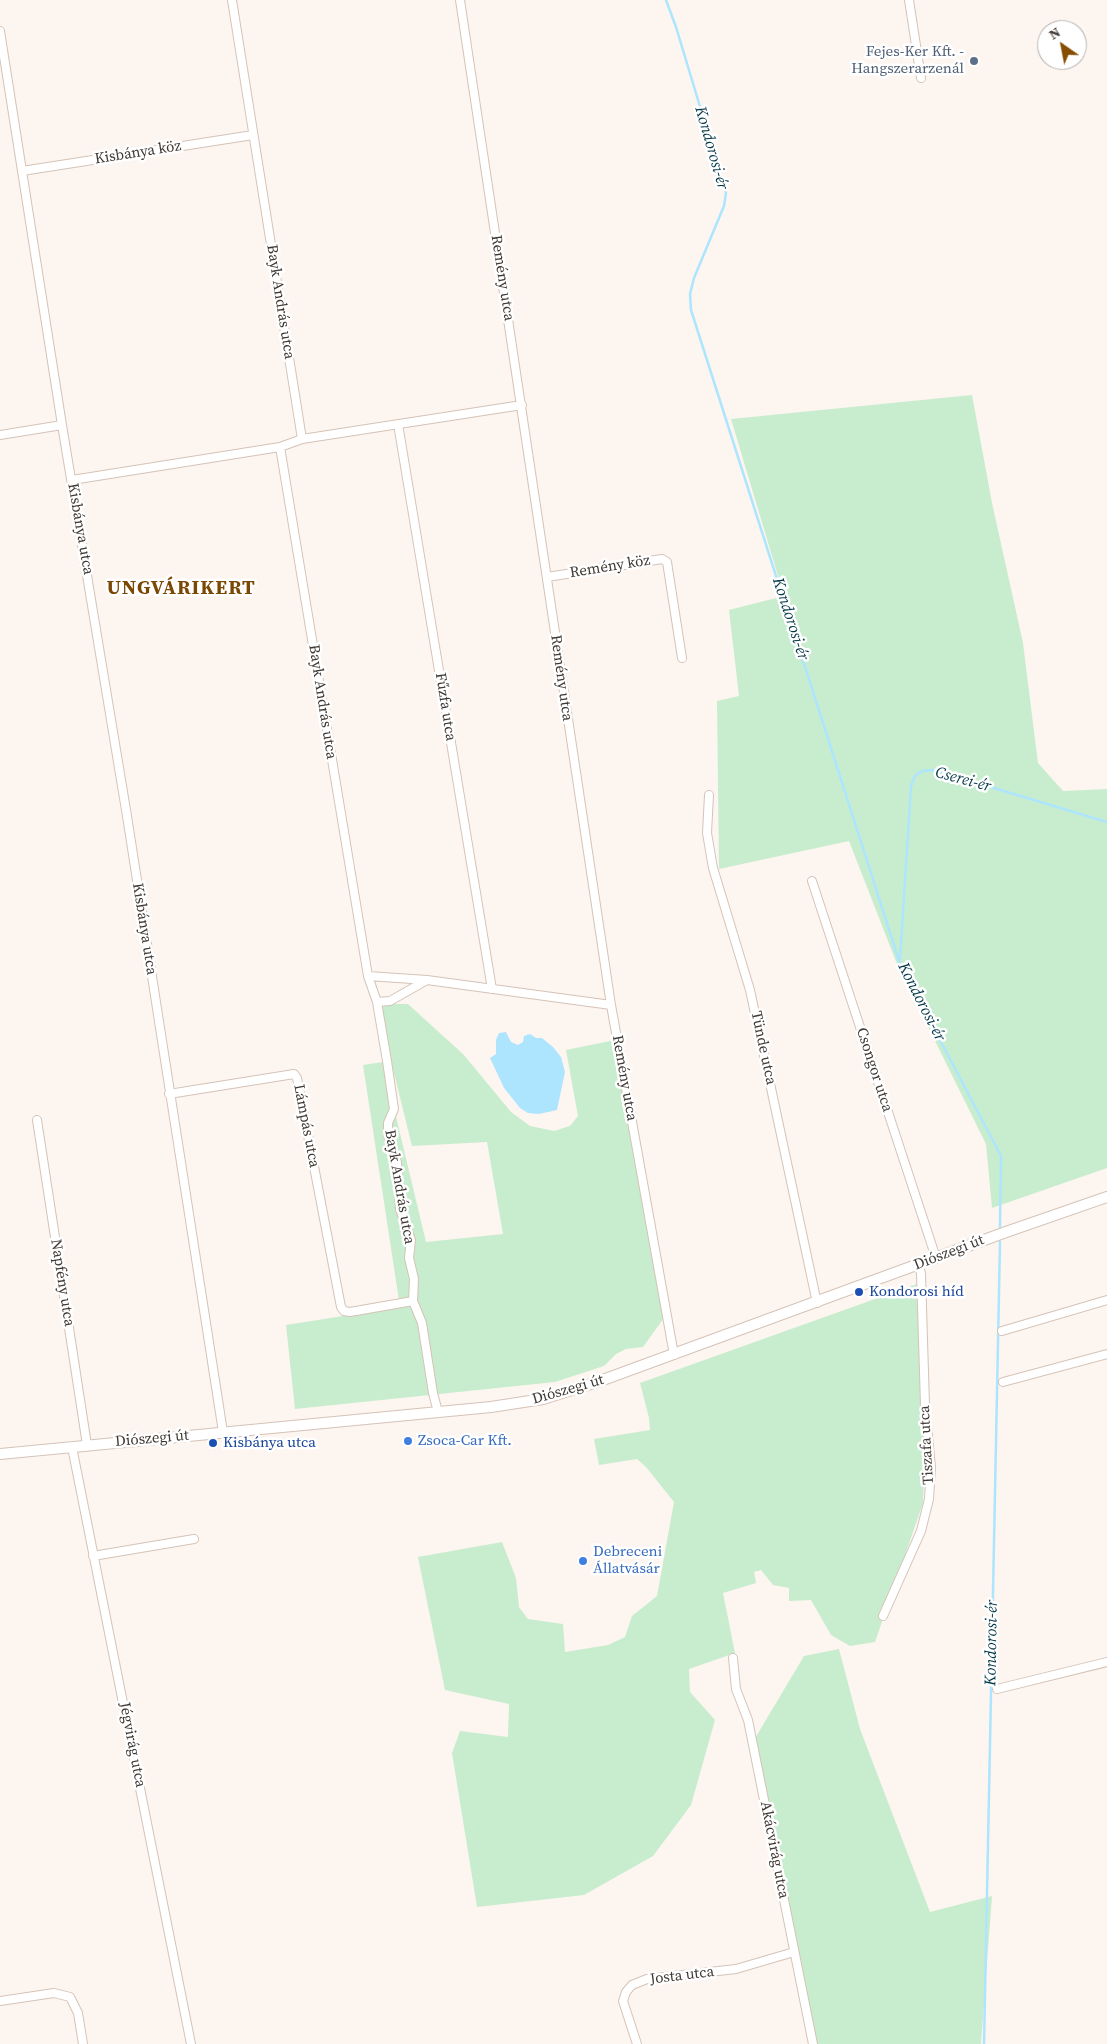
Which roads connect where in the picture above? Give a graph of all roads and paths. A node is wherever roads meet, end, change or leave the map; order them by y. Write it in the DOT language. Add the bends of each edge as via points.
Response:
graph roads {
  1 [pos="232,0"];
  2 [pos="460,0"];
  3 [pos="909,0"];
  4 [pos="0,31"];
  5 [pos="3,72"];
  6 [pos="921,78"];
  7 [pos="253,135"];
  8 [pos="22,171"];
  9 [pos="522,405"];
  10 [pos="398,424"];
  11 [pos="62,425"];
  12 [pos="0,435"];
  13 [pos="302,439"];
  14 [pos="280,447"];
  15 [pos="72,480"];
  16 [pos="547,576"];
  17 [pos="682,658"];
  18 [pos="709,795"];
  19 [pos="812,881"];
  20 [pos="368,976"];
  21 [pos="427,980"];
  22 [pos="492,989"];
  23 [pos="377,1002"];
  24 [pos="611,1005"];
  25 [pos="169,1094"];
  26 [pos="37,1120"];
  27 [pos="1107,1197"];
  28 [pos="936,1258"];
  29 [pos="919,1265"];
  30 [pos="1107,1300"];
  31 [pos="413,1301"];
  32 [pos="817,1303"];
  33 [pos="1002,1330"];
  34 [pos="1107,1354"];
  35 [pos="674,1355"];
  36 [pos="1003,1382"];
  37 [pos="438,1412"];
  38 [pos="223,1432"];
  39 [pos="87,1445"];
  40 [pos="72,1447"];
  41 [pos="0,1454"];
  42 [pos="194,1539"];
  43 [pos="94,1556"];
  44 [pos="883,1616"];
  45 [pos="733,1658"];
  46 [pos="1107,1662"];
  47 [pos="997,1689"];
  48 [pos="794,1952"];
  49 [pos="0,2001"];
  50 [pos="83,2044"];
  51 [pos="192,2044"];
  52 [pos="637,2044"];
  53 [pos="813,2044"];
  1 -- 7 [label="street, Bayk András utca"];
  2 -- 9 [label="street, Remény utca"];
  3 -- 6 [label="street"];
  4 -- 5 [label="street, Kisbánya utca"];
  5 -- 8 [label="street, Kisbánya utca"];
  7 -- 8 [label="street, Kisbánya köz"];
  7 -- 13 [label="street, Bayk András utca"];
  8 -- 11 [label="street, Kisbánya utca"];
  9 -- 10 [label="street"];
  9 -- 16 [label="street, Remény utca"];
  10 -- 13 [label="street"];
  10 -- 22 [label="street, Fűzfa utca"];
  11 -- 12 [label="street"];
  11 -- 15 [label="street, Kisbánya utca"];
  13 -- 14 [label="street"];
  14 -- 15 [label="street"];
  14 -- 20 [label="street, Bayk András utca"];
  15 -- 25 [label="street, Kisbánya utca"];
  16 -- 17 [label="street, Remény köz" via="662,559 666,562"];
  16 -- 24 [label="street, Remény utca"];
  18 -- 32 [label="street, Tünde utca" via="707,833 713,868 750,990"];
  19 -- 28 [label="street, Csongor utca"];
  20 -- 21 [label="street"];
  20 -- 23 [label="street, Bayk András utca"];
  21 -- 22 [label="street"];
  21 -- 23 [label="street" via="390,1001"];
  22 -- 24 [label="street"];
  23 -- 31 [label="street, Bayk András utca" via="394,1109 388,1123 388,1135 397,1163 400,1209 411,1240 409,1258 414,1279"];
  24 -- 35 [label="street, Remény utca"];
  25 -- 31 [label="street, Lámpás utca" via="294,1074 339,1302 344,1311 350,1312"];
  25 -- 38 [label="street, Kisbánya utca"];
  26 -- 39 [label="street, Napfény utca"];
  27 -- 28 [label="main road, Diószegi út"];
  28 -- 29 [label="main road, Diószegi út"];
  29 -- 32 [label="main road, Diószegi út"];
  29 -- 44 [label="street, Tiszafa utca" via="931,1467 929,1500 920,1531"];
  30 -- 33 [label="street"];
  31 -- 37 [label="street, Bayk András utca" via="422,1323"];
  32 -- 35 [label="main road, Diószegi út"];
  34 -- 36 [label="street"];
  35 -- 37 [label="main road, Diószegi út" via="543,1399"];
  37 -- 38 [label="main road, Diószegi út"];
  38 -- 39 [label="main road, Diószegi út"];
  39 -- 40 [label="main road, Diószegi út"];
  40 -- 41 [label="main road, Diószegi út"];
  40 -- 43 [label="street, Jégvirág utca"];
  42 -- 43 [label="street"];
  43 -- 51 [label="street, Jégvirág utca"];
  45 -- 48 [label="street, Akácvirág utca" via="736,1689 748,1720"];
  46 -- 47 [label="street"];
  48 -- 52 [label="street, Josta utca" via="736,1969 647,1979 632,1985 623,2001"];
  48 -- 53 [label="street, Akácvirág utca"];
  49 -- 50 [label="street" via="54,1993 70,1997 78,2013"];
}
